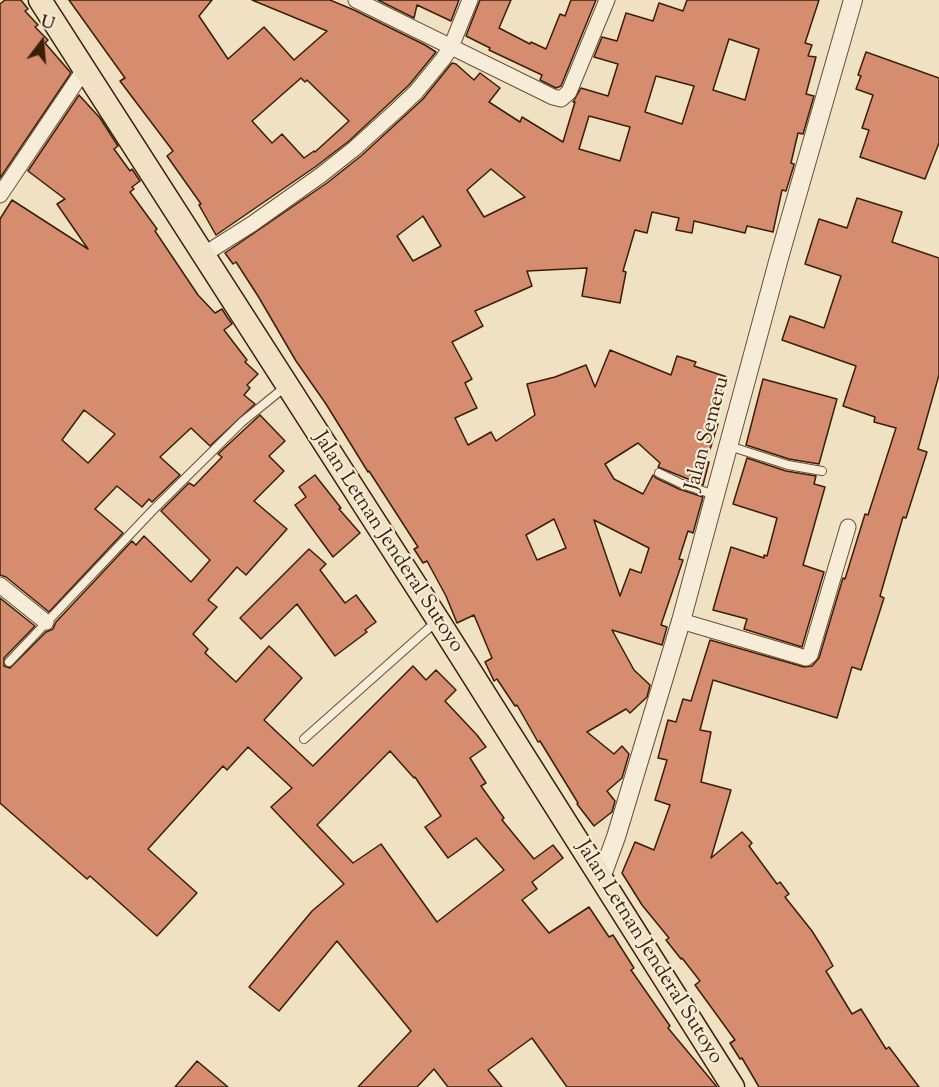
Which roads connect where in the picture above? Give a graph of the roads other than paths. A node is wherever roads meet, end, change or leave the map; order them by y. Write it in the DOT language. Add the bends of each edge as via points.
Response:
graph roads {
  1 [pos="40,0"];
  2 [pos="356,0"];
  3 [pos="470,0"];
  4 [pos="607,0"];
  5 [pos="853,0"];
  6 [pos="451,47"];
  7 [pos="84,70"];
  8 [pos="0,195"];
  9 [pos="202,255"];
  10 [pos="286,386"];
  11 [pos="729,446"];
  12 [pos="822,471"];
  13 [pos="659,473"];
  14 [pos="716,495"];
  15 [pos="848,527"];
  16 [pos="0,585"];
  17 [pos="438,620"];
  18 [pos="681,621"];
  19 [pos="46,622"];
  20 [pos="9,662"];
  21 [pos="304,739"];
  22 [pos="601,878"];
  23 [pos="728,1085"];
  1 -- 7 [label="main road, Jalan Letnan Jenderal Sutoyo"];
  2 -- 6 [label="street"];
  3 -- 6 [label="street"];
  4 -- 6 [label="street" via="564,98 553,97"];
  5 -- 11 [label="street, Jalan Semeru"];
  6 -- 9 [label="street" via="416,92 355,148 272,210"];
  7 -- 8 [label="street"];
  7 -- 9 [label="main road, Jalan Letnan Jenderal Sutoyo"];
  9 -- 10 [label="main road, Jalan Letnan Jenderal Sutoyo"];
  10 -- 17 [label="main road, Jalan Letnan Jenderal Sutoyo"];
  10 -- 19 [label="lane" via="242,422"];
  11 -- 12 [label="lane" via="788,465"];
  11 -- 14 [label="street, Jalan Semeru"];
  13 -- 14 [label="lane"];
  14 -- 18 [label="street, Jalan Semeru"];
  15 -- 18 [label="street" via="806,658"];
  16 -- 19 [label="street"];
  17 -- 21 [label="lane"];
  17 -- 22 [label="main road, Jalan Letnan Jenderal Sutoyo"];
  18 -- 22 [label="street, Jalan Semeru"];
  19 -- 20 [label="lane"];
  22 -- 23 [label="main road, Jalan Letnan Jenderal Sutoyo"];
}
